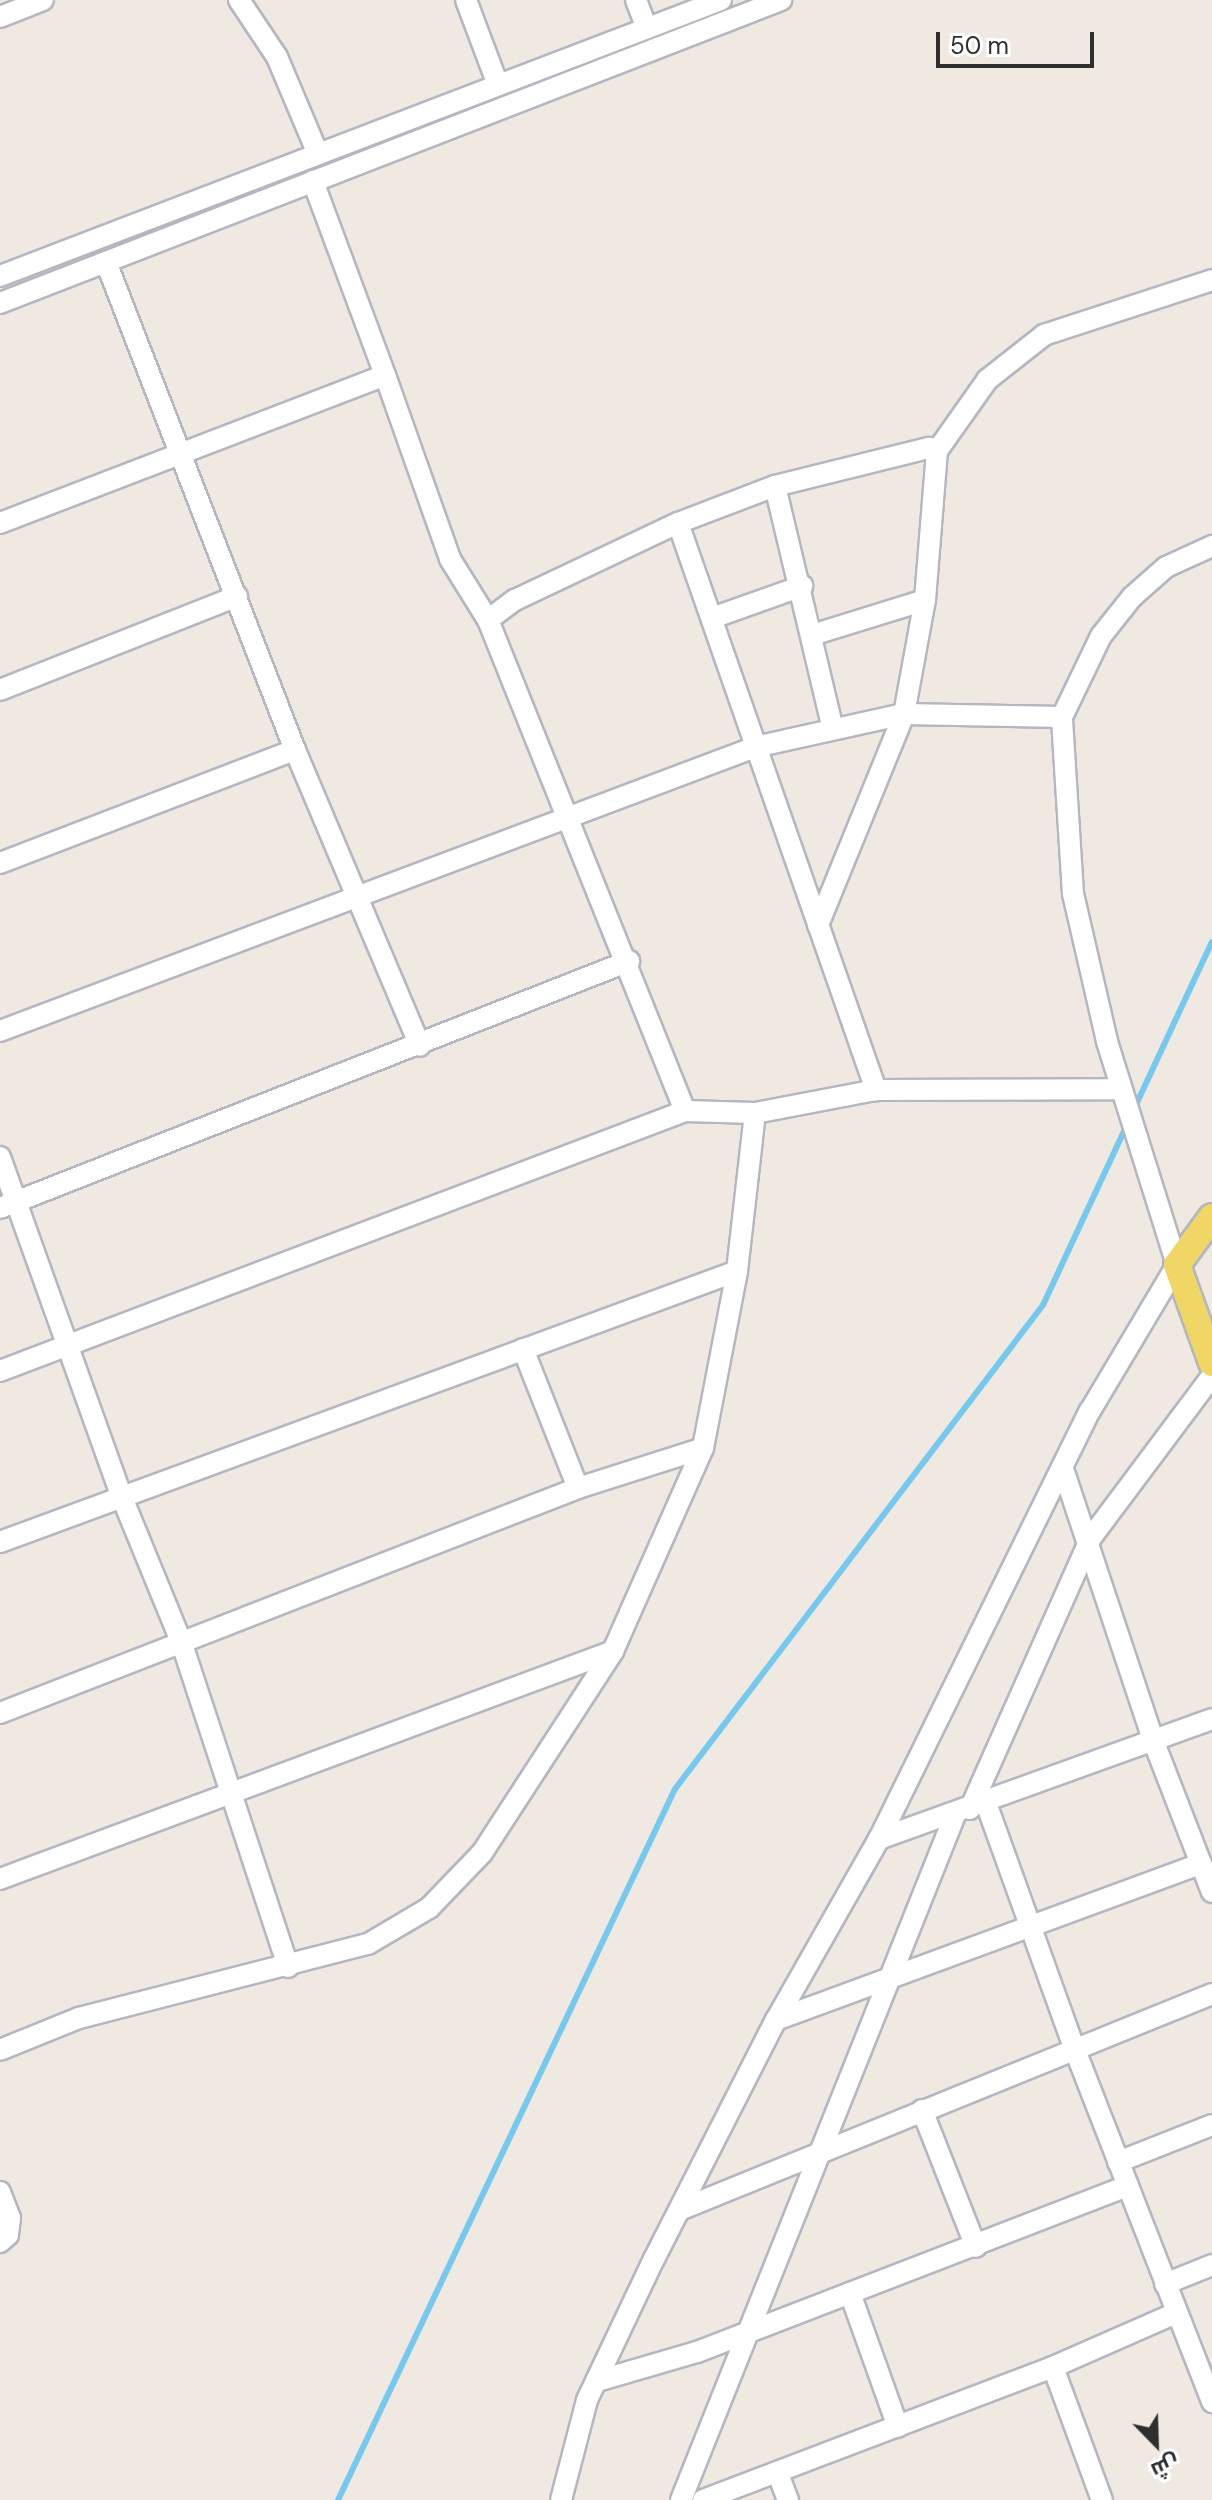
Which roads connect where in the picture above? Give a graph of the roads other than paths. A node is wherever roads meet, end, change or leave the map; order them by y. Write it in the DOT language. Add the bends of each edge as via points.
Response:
graph roads {
  1 [pos="43,0"];
  2 [pos="239,0"];
  3 [pos="466,0"];
  4 [pos="636,0"];
  5 [pos="721,0"];
  6 [pos="781,0"];
  7 [pos="0,17"];
  8 [pos="647,28"];
  9 [pos="498,85"];
  10 [pos="318,154"];
  11 [pos="313,181"];
  12 [pos="106,262"];
  13 [pos="0,276"];
  14 [pos="1212,280"];
  15 [pos="0,303"];
  16 [pos="385,375"];
  17 [pos="182,451"];
  18 [pos="937,451"];
  19 [pos="775,486"];
  20 [pos="0,523"];
  21 [pos="678,523"];
  22 [pos="1212,546"];
  23 [pos="802,586"];
  24 [pos="237,596"];
  25 [pos="925,600"];
  26 [pos="712,618"];
  27 [pos="488,620"];
  28 [pos="812,635"];
  29 [pos="0,690"];
  30 [pos="904,714"];
  31 [pos="1062,717"];
  32 [pos="832,726"];
  33 [pos="755,747"];
  34 [pos="295,750"];
  35 [pos="569,815"];
  36 [pos="0,863"];
  37 [pos="356,895"];
  38 [pos="818,925"];
  39 [pos="629,961"];
  40 [pos="0,1031"];
  41 [pos="420,1046"];
  42 [pos="1121,1089"];
  43 [pos="876,1090"];
  44 [pos="685,1111"];
  45 [pos="755,1113"];
  46 [pos="0,1157"];
  47 [pos="8,1205"];
  48 [pos="1212,1217"];
  49 [pos="1177,1265"];
  50 [pos="737,1271"];
  51 [pos="68,1345"];
  52 [pos="523,1349"];
  53 [pos="1212,1363"];
  54 [pos="0,1371"];
  55 [pos="1212,1376"];
  56 [pos="703,1448"];
  57 [pos="1063,1469"];
  58 [pos="578,1488"];
  59 [pos="121,1495"];
  60 [pos="1090,1539"];
  61 [pos="0,1542"];
  62 [pos="182,1644"];
  63 [pos="613,1651"];
  64 [pos="0,1713"];
  65 [pos="1212,1719"];
  66 [pos="1153,1740"];
  67 [pos="233,1793"];
  68 [pos="970,1809"];
  69 [pos="879,1839"];
  70 [pos="1201,1864"];
  71 [pos="0,1879"];
  72 [pos="1212,1892"];
  73 [pos="1030,1925"];
  74 [pos="288,1967"];
  75 [pos="885,1983"];
  76 [pos="1212,1994"];
  77 [pos="776,2020"];
  78 [pos="0,2050"];
  79 [pos="1075,2050"];
  80 [pos="922,2110"];
  81 [pos="1212,2125"];
  82 [pos="816,2153"];
  83 [pos="1118,2162"];
  84 [pos="1128,2186"];
  85 [pos="0,2192"];
  86 [pos="682,2209"];
  87 [pos="0,2242"];
  88 [pos="976,2247"];
  89 [pos="1212,2265"];
  90 [pos="1165,2284"];
  91 [pos="850,2293"];
  92 [pos="1176,2313"];
  93 [pos="745,2334"];
  94 [pos="1053,2367"];
  95 [pos="597,2381"];
  96 [pos="1212,2401"];
  97 [pos="898,2427"];
  98 [pos="778,2474"];
  99 [pos="561,2500"];
  100 [pos="681,2500"];
  101 [pos="703,2500"];
  102 [pos="788,2500"];
  103 [pos="1102,2500"];
  1 -- 7 [label="street"];
  2 -- 10 [label="street" via="277,57"];
  3 -- 9 [label="street"];
  4 -- 8 [label="street"];
  5 -- 8 [label="street"];
  6 -- 11 [label="street"];
  8 -- 9 [label="street"];
  9 -- 10 [label="street"];
  10 -- 13 [label="street"];
  11 -- 12 [label="street"];
  11 -- 16 [label="street"];
  12 -- 15 [label="street"];
  12 -- 17 [label="street"];
  14 -- 18 [label="street" via="1044,335 987,380"];
  16 -- 17 [label="street"];
  16 -- 27 [label="street" via="450,559"];
  17 -- 20 [label="street"];
  17 -- 24 [label="street"];
  18 -- 19 [label="street" via="929,448"];
  18 -- 25 [label="street"];
  19 -- 21 [label="street"];
  19 -- 23 [label="street"];
  21 -- 26 [label="street"];
  21 -- 27 [label="street" via="515,600"];
  22 -- 31 [label="street" via="1166,567 1132,597 1101,636"];
  23 -- 26 [label="street"];
  23 -- 28 [label="street"];
  24 -- 29 [label="street"];
  24 -- 34 [label="street"];
  25 -- 28 [label="street"];
  25 -- 30 [label="street"];
  26 -- 33 [label="street"];
  27 -- 35 [label="street"];
  28 -- 32 [label="street"];
  30 -- 31 [label="street"];
  30 -- 32 [label="street"];
  30 -- 38 [label="street"];
  31 -- 42 [label="street" via="1073,894"];
  32 -- 33 [label="street"];
  33 -- 35 [label="street"];
  33 -- 38 [label="street"];
  34 -- 36 [label="street"];
  34 -- 37 [label="street"];
  35 -- 37 [label="street"];
  35 -- 39 [label="street"];
  37 -- 40 [label="street"];
  37 -- 41 [label="street"];
  38 -- 43 [label="street"];
  39 -- 41 [label="street"];
  39 -- 44 [label="street"];
  41 -- 47 [label="street"];
  42 -- 43 [label="street"];
  42 -- 49 [label="street"];
  43 -- 45 [label="street"];
  44 -- 45 [label="street"];
  44 -- 51 [label="street"];
  45 -- 50 [label="street"];
  46 -- 47 [label="street"];
  47 -- 51 [label="street"];
  48 -- 49 [label="main road"];
  49 -- 53 [label="main road"];
  49 -- 57 [label="street" via="1090,1411"];
  50 -- 52 [label="street"];
  50 -- 56 [label="street"];
  51 -- 54 [label="street"];
  51 -- 59 [label="street"];
  52 -- 58 [label="street"];
  52 -- 59 [label="street"];
  55 -- 60 [label="street"];
  56 -- 58 [label="street"];
  56 -- 63 [label="street"];
  57 -- 60 [label="street"];
  57 -- 69 [label="street"];
  58 -- 62 [label="street"];
  59 -- 61 [label="street"];
  59 -- 62 [label="street"];
  60 -- 66 [label="street"];
  60 -- 68 [label="street"];
  62 -- 64 [label="street"];
  62 -- 67 [label="street"];
  63 -- 67 [label="street"];
  63 -- 74 [label="street" via="482,1853 429,1908 368,1944"];
  65 -- 66 [label="street"];
  66 -- 68 [label="street"];
  66 -- 70 [label="street"];
  67 -- 71 [label="street"];
  67 -- 74 [label="street"];
  68 -- 69 [label="street"];
  68 -- 73 [label="street"];
  68 -- 75 [label="street"];
  69 -- 77 [label="street"];
  70 -- 72 [label="street"];
  70 -- 73 [label="street"];
  73 -- 75 [label="street"];
  73 -- 79 [label="street"];
  74 -- 78 [label="street" via="79,2018"];
  75 -- 77 [label="street"];
  75 -- 82 [label="street"];
  76 -- 79 [label="street"];
  77 -- 86 [label="street"];
  79 -- 80 [label="street"];
  79 -- 83 [label="street"];
  80 -- 82 [label="street"];
  80 -- 88 [label="street"];
  81 -- 83 [label="street"];
  82 -- 86 [label="street"];
  82 -- 93 [label="street"];
  83 -- 84 [label="street"];
  84 -- 88 [label="street"];
  84 -- 90 [label="street"];
  85 -- 87 [label="street" via="10,2218 8,2235"];
  86 -- 95 [label="street"];
  88 -- 91 [label="street"];
  89 -- 90 [label="street"];
  90 -- 92 [label="street"];
  91 -- 93 [label="street"];
  91 -- 97 [label="street"];
  92 -- 94 [label="street"];
  92 -- 96 [label="street"];
  93 -- 95 [label="street"];
  93 -- 100 [label="street"];
  94 -- 97 [label="street"];
  94 -- 103 [label="street"];
  95 -- 99 [label="street"];
  97 -- 98 [label="street"];
  98 -- 101 [label="street"];
  98 -- 102 [label="street"];
}
